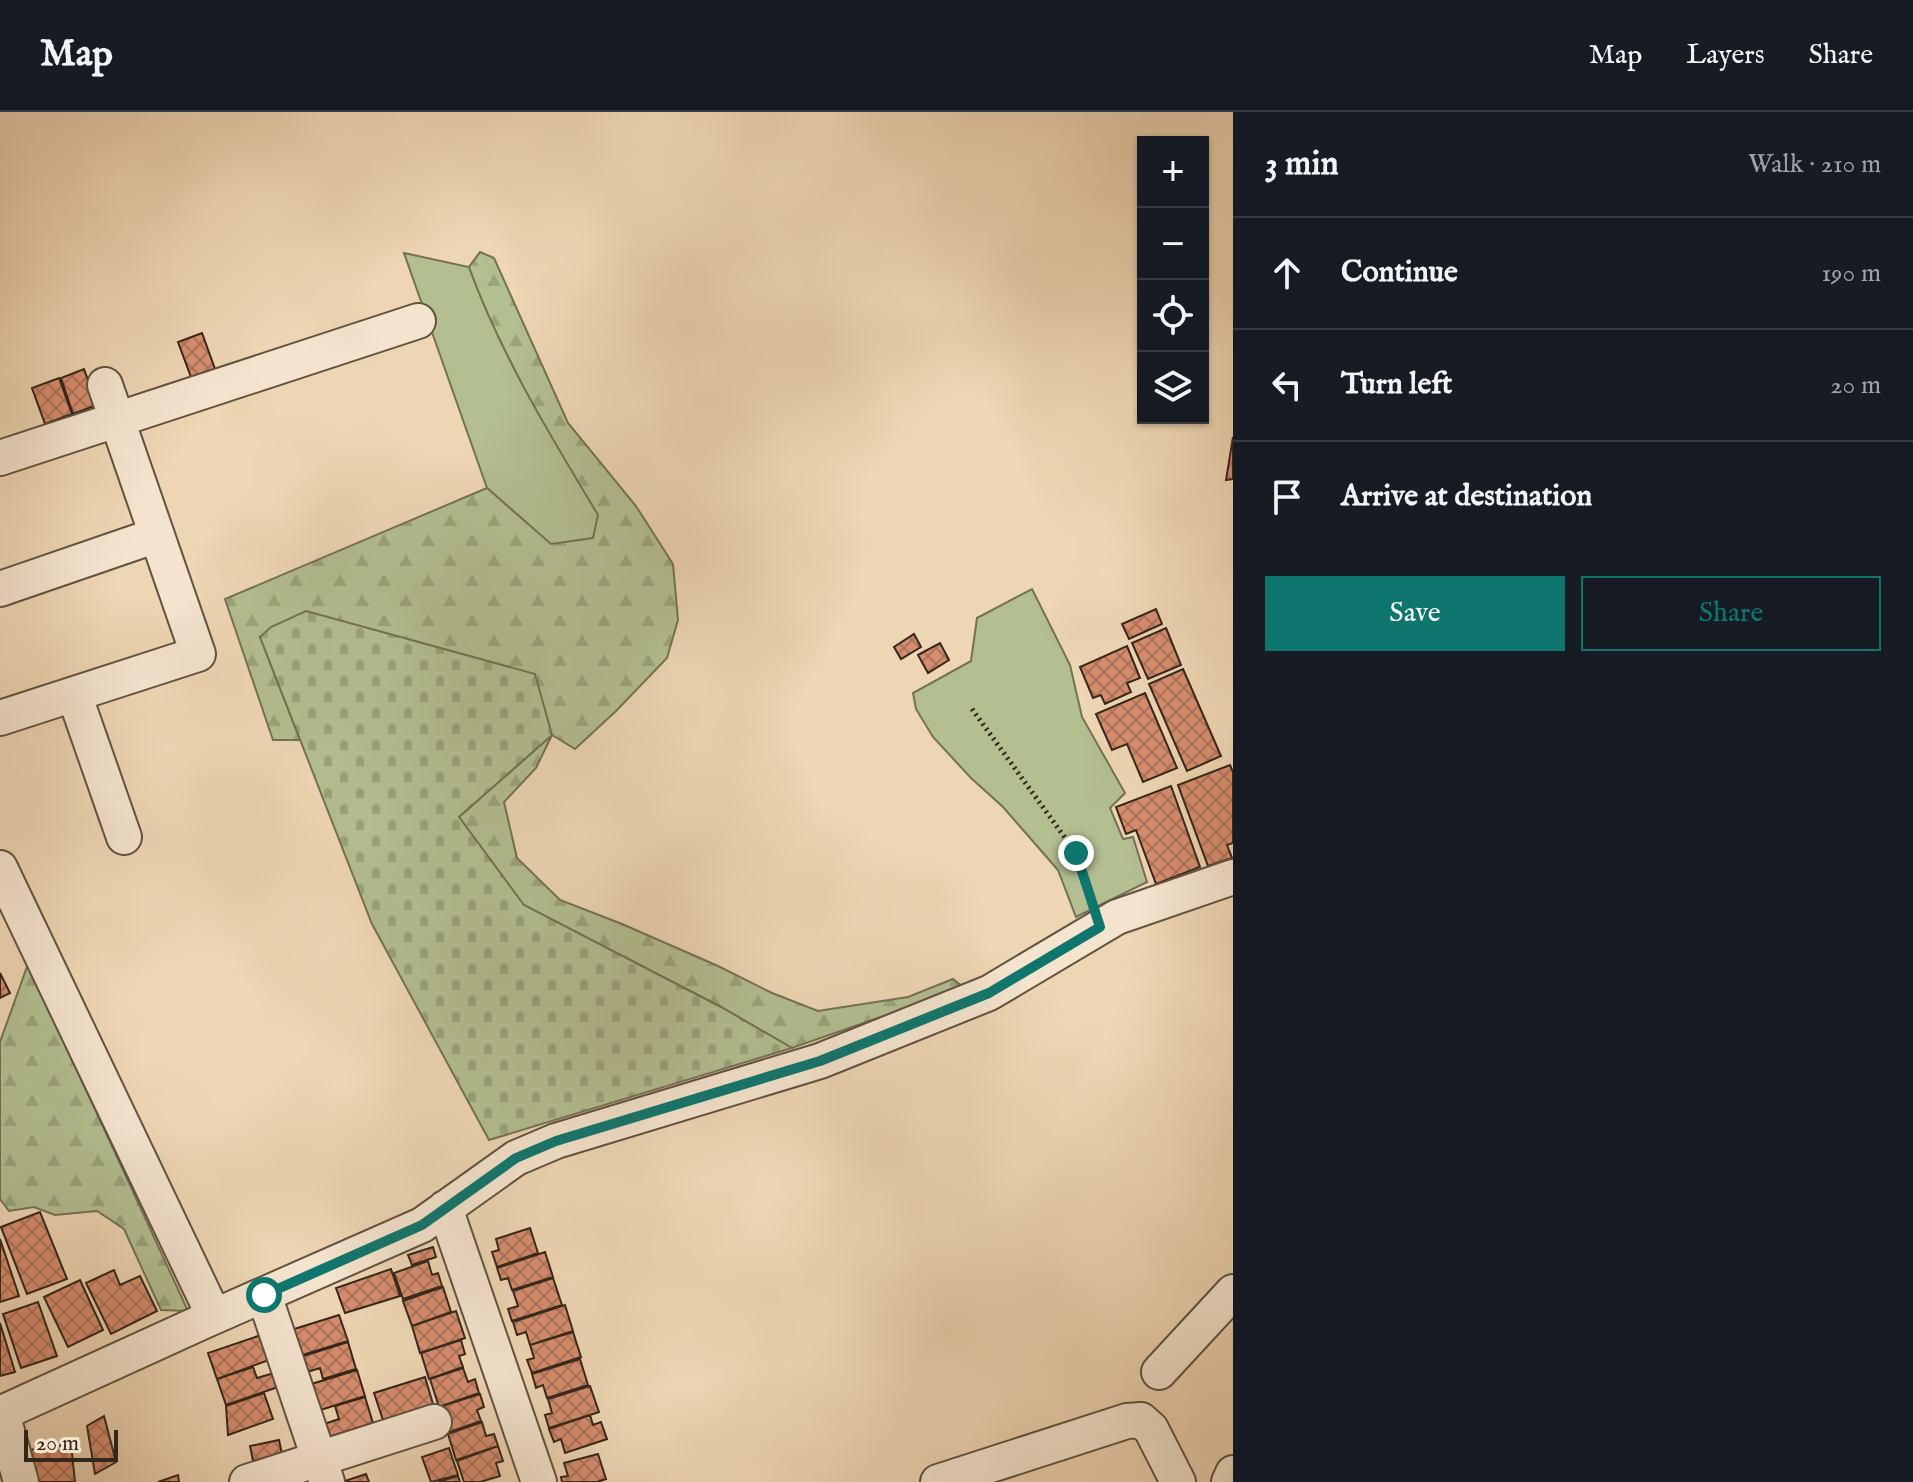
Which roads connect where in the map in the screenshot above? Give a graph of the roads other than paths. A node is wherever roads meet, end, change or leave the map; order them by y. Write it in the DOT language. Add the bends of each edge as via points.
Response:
graph roads {
  1 [pos="418,321"];
  2 [pos="105,385"];
  3 [pos="117,419"];
  4 [pos="0,458"];
  5 [pos="157,535"];
  6 [pos="0,589"];
  7 [pos="74,694"];
  8 [pos="0,718"];
  9 [pos="124,837"];
  10 [pos="0,868"];
  11 [pos="1233,877"];
  12 [pos="445,1208"];
  13 [pos="1233,1292"];
  14 [pos="264,1295"];
  15 [pos="214,1316"];
  16 [pos="1159,1372"];
  17 [pos="1,1413"];
  18 [pos="434,1422"];
  19 [pos="323,1471"];
  20 [pos="1233,1473"];
  21 [pos="21,1482"];
  22 [pos="247,1482"];
  23 [pos="539,1482"];
  24 [pos="938,1482"];
  25 [pos="1178,1482"];
  26 [pos="1229,1482"];
  1 -- 3 [label="street"];
  2 -- 3 [label="street"];
  3 -- 4 [label="street"];
  3 -- 5 [label="street"];
  5 -- 6 [label="street"];
  5 -- 7 [label="street" via="198,654"];
  7 -- 8 [label="street"];
  7 -- 9 [label="street"];
  10 -- 15 [label="street"];
  11 -- 12 [label="street" via="1117,917 989,993 820,1061 556,1141 516,1158"];
  12 -- 14 [label="street" via="422,1225"];
  12 -- 23 [label="street"];
  13 -- 16 [label="street"];
  14 -- 15 [label="street"];
  14 -- 19 [label="street"];
  15 -- 17 [label="street"];
  17 -- 21 [label="street"];
  18 -- 19 [label="street"];
  19 -- 22 [label="street"];
  20 -- 26 [label="street"];
  24 -- 25 [label="street" via="1141,1420"];
}
